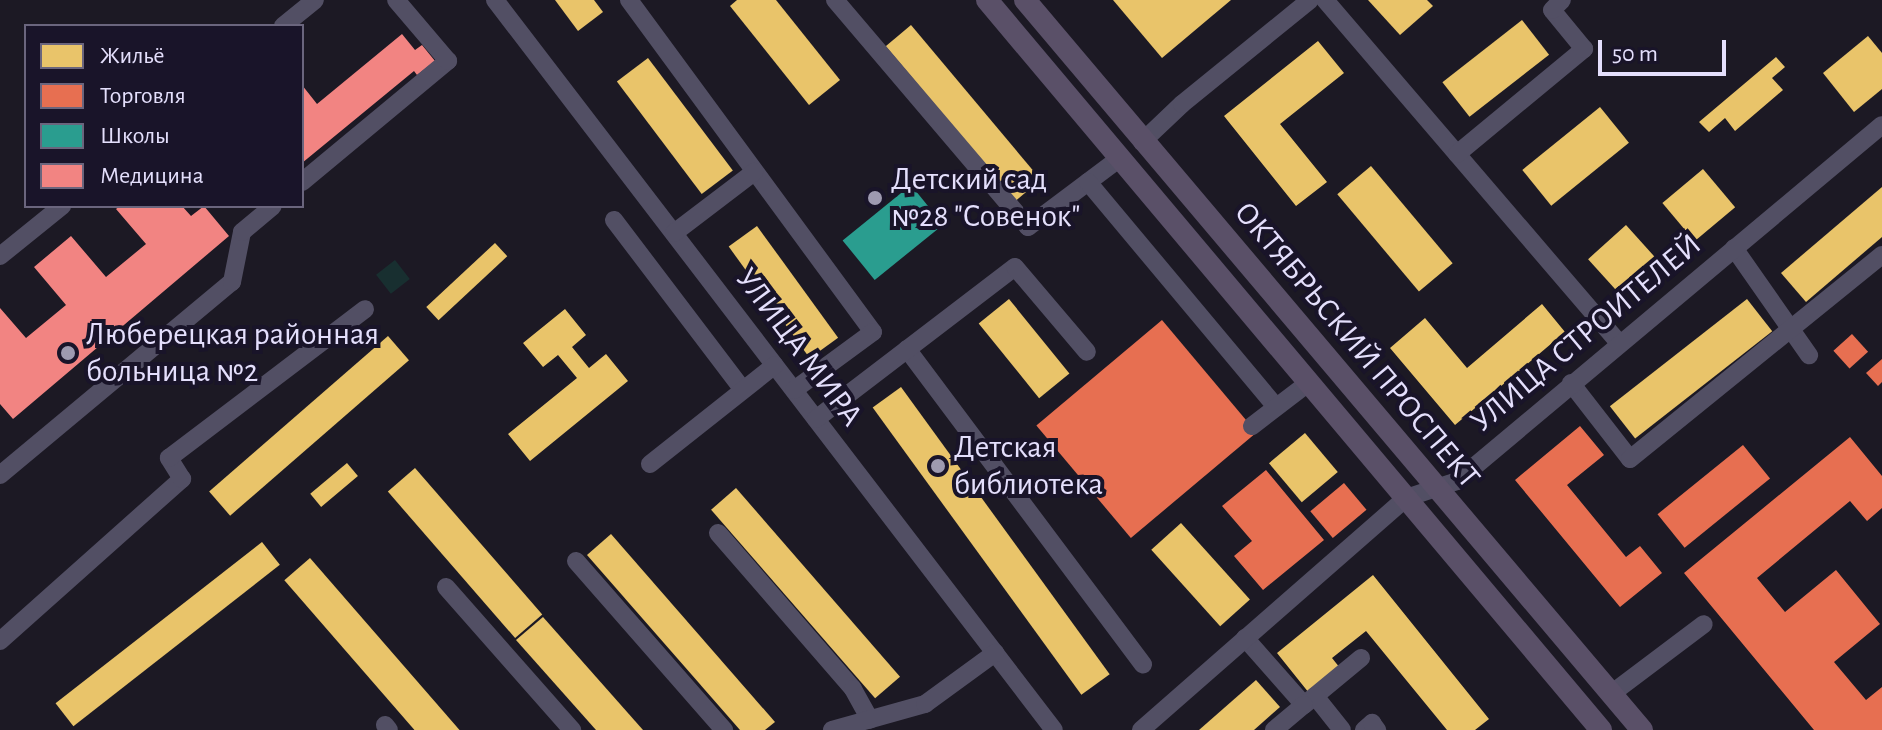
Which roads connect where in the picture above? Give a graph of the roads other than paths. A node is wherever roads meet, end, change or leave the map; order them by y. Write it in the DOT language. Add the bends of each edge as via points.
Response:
graph roads {
  1 [pos="315,0"];
  2 [pos="396,0"];
  3 [pos="495,0"];
  4 [pos="629,0"];
  5 [pos="835,0"];
  6 [pos="987,0"];
  7 [pos="1025,0"];
  8 [pos="1310,0"];
  9 [pos="1325,0"];
  10 [pos="1562,0"];
  11 [pos="285,24"];
  12 [pos="1882,125"];
  13 [pos="1142,142"];
  14 [pos="1457,154"];
  15 [pos="1120,158"];
  16 [pos="754,172"];
  17 [pos="304,180"];
  18 [pos="1088,182"];
  19 [pos="60,208"];
  20 [pos="271,208"];
  21 [pos="614,220"];
  22 [pos="674,233"];
  23 [pos="1734,248"];
  24 [pos="1882,255"];
  25 [pos="0,256"];
  26 [pos="365,309"];
  27 [pos="1792,330"];
  28 [pos="1619,343"];
  29 [pos="907,349"];
  30 [pos="1087,352"];
  31 [pos="1809,355"];
  32 [pos="775,365"];
  33 [pos="1308,383"];
  34 [pos="1571,383"];
  35 [pos="743,390"];
  36 [pos="794,390"];
  37 [pos="1276,407"];
  38 [pos="816,419"];
  39 [pos="1252,426"];
  40 [pos="650,464"];
  41 [pos="0,475"];
  42 [pos="1437,489"];
  43 [pos="1406,498"];
  44 [pos="718,533"];
  45 [pos="576,561"];
  46 [pos="446,587"];
  47 [pos="1704,624"];
  48 [pos="1245,638"];
  49 [pos="0,641"];
  50 [pos="995,653"];
  51 [pos="1361,658"];
  52 [pos="1143,664"];
  53 [pos="1611,694"];
  54 [pos="1310,700"];
  55 [pos="870,720"];
  56 [pos="572,730"];
  57 [pos="724,730"];
  58 [pos="832,730"];
  59 [pos="1054,730"];
  60 [pos="1141,730"];
  61 [pos="1274,730"];
  62 [pos="1342,730"];
  63 [pos="1364,730"];
  64 [pos="1377,730"];
  65 [pos="1601,730"];
  66 [pos="1642,730"];
  1 -- 11 [label="street"];
  2 -- 17 [label="street" via="448,61"];
  3 -- 22 [label="street, УЛИЦА МИРА"];
  4 -- 16 [label="street"];
  5 -- 18 [label="street" via="1028,227"];
  6 -- 15 [label="main road, ОКТЯБРЬСКИЙ ПРОСПЕКТ"];
  7 -- 13 [label="main road, ОКТЯБРЬСКИЙ ПРОСПЕКТ"];
  8 -- 13 [label="street"];
  9 -- 14 [label="street"];
  10 -- 14 [label="street" via="1552,10 1584,49"];
  12 -- 23 [label="street, УЛИЦА СТРОИТЕЛЕЙ"];
  13 -- 42 [label="main road, ОКТЯБРЬСКИЙ ПРОСПЕКТ"];
  14 -- 28 [label="street"];
  15 -- 18 [label="street"];
  15 -- 33 [label="main road, ОКТЯБРЬСКИЙ ПРОСПЕКТ"];
  16 -- 22 [label="street"];
  16 -- 36 [label="street" via="873,332"];
  18 -- 37 [label="street"];
  19 -- 25 [label="street"];
  20 -- 41 [label="street" via="242,232 232,282"];
  21 -- 35 [label="street"];
  22 -- 32 [label="street, УЛИЦА МИРА"];
  23 -- 27 [label="street"];
  23 -- 28 [label="street, УЛИЦА СТРОИТЕЛЕЙ"];
  24 -- 27 [label="street"];
  26 -- 49 [label="street" via="169,458 182,479"];
  27 -- 31 [label="street"];
  27 -- 34 [label="street" via="1630,459"];
  28 -- 34 [label="street, УЛИЦА СТРОИТЕЛЕЙ"];
  29 -- 30 [label="street" via="1015,267"];
  29 -- 38 [label="street"];
  29 -- 52 [label="street"];
  32 -- 35 [label="street"];
  32 -- 36 [label="street, УЛИЦА МИРА"];
  33 -- 37 [label="street"];
  33 -- 43 [label="main road, ОКТЯБРЬСКИЙ ПРОСПЕКТ"];
  34 -- 42 [label="street, УЛИЦА СТРОИТЕЛЕЙ" via="1457,481"];
  35 -- 40 [label="street"];
  36 -- 38 [label="street, УЛИЦА МИРА"];
  37 -- 39 [label="street"];
  38 -- 50 [label="street, УЛИЦА МИРА"];
  42 -- 43 [label="street, УЛИЦА СТРОИТЕЛЕЙ"];
  42 -- 53 [label="main road, ОКТЯБРЬСКИЙ ПРОСПЕКТ"];
  43 -- 48 [label="street, УЛИЦА СТРОИТЕЛЕЙ"];
  43 -- 65 [label="main road, ОКТЯБРЬСКИЙ ПРОСПЕКТ"];
  44 -- 55 [label="street" via="853,689"];
  45 -- 57 [label="street"];
  46 -- 56 [label="street"];
  47 -- 53 [label="street"];
  48 -- 54 [label="street"];
  48 -- 60 [label="street, УЛИЦА СТРОИТЕЛЕЙ"];
  50 -- 55 [label="street" via="925,704"];
  50 -- 59 [label="street, УЛИЦА МИРА"];
  51 -- 54 [label="street"];
  53 -- 66 [label="main road, ОКТЯБРЬСКИЙ ПРОСПЕКТ"];
  54 -- 61 [label="street"];
  54 -- 62 [label="street"];
  55 -- 58 [label="street"];
  63 -- 64 [label="street" via="1372,723"];
}
